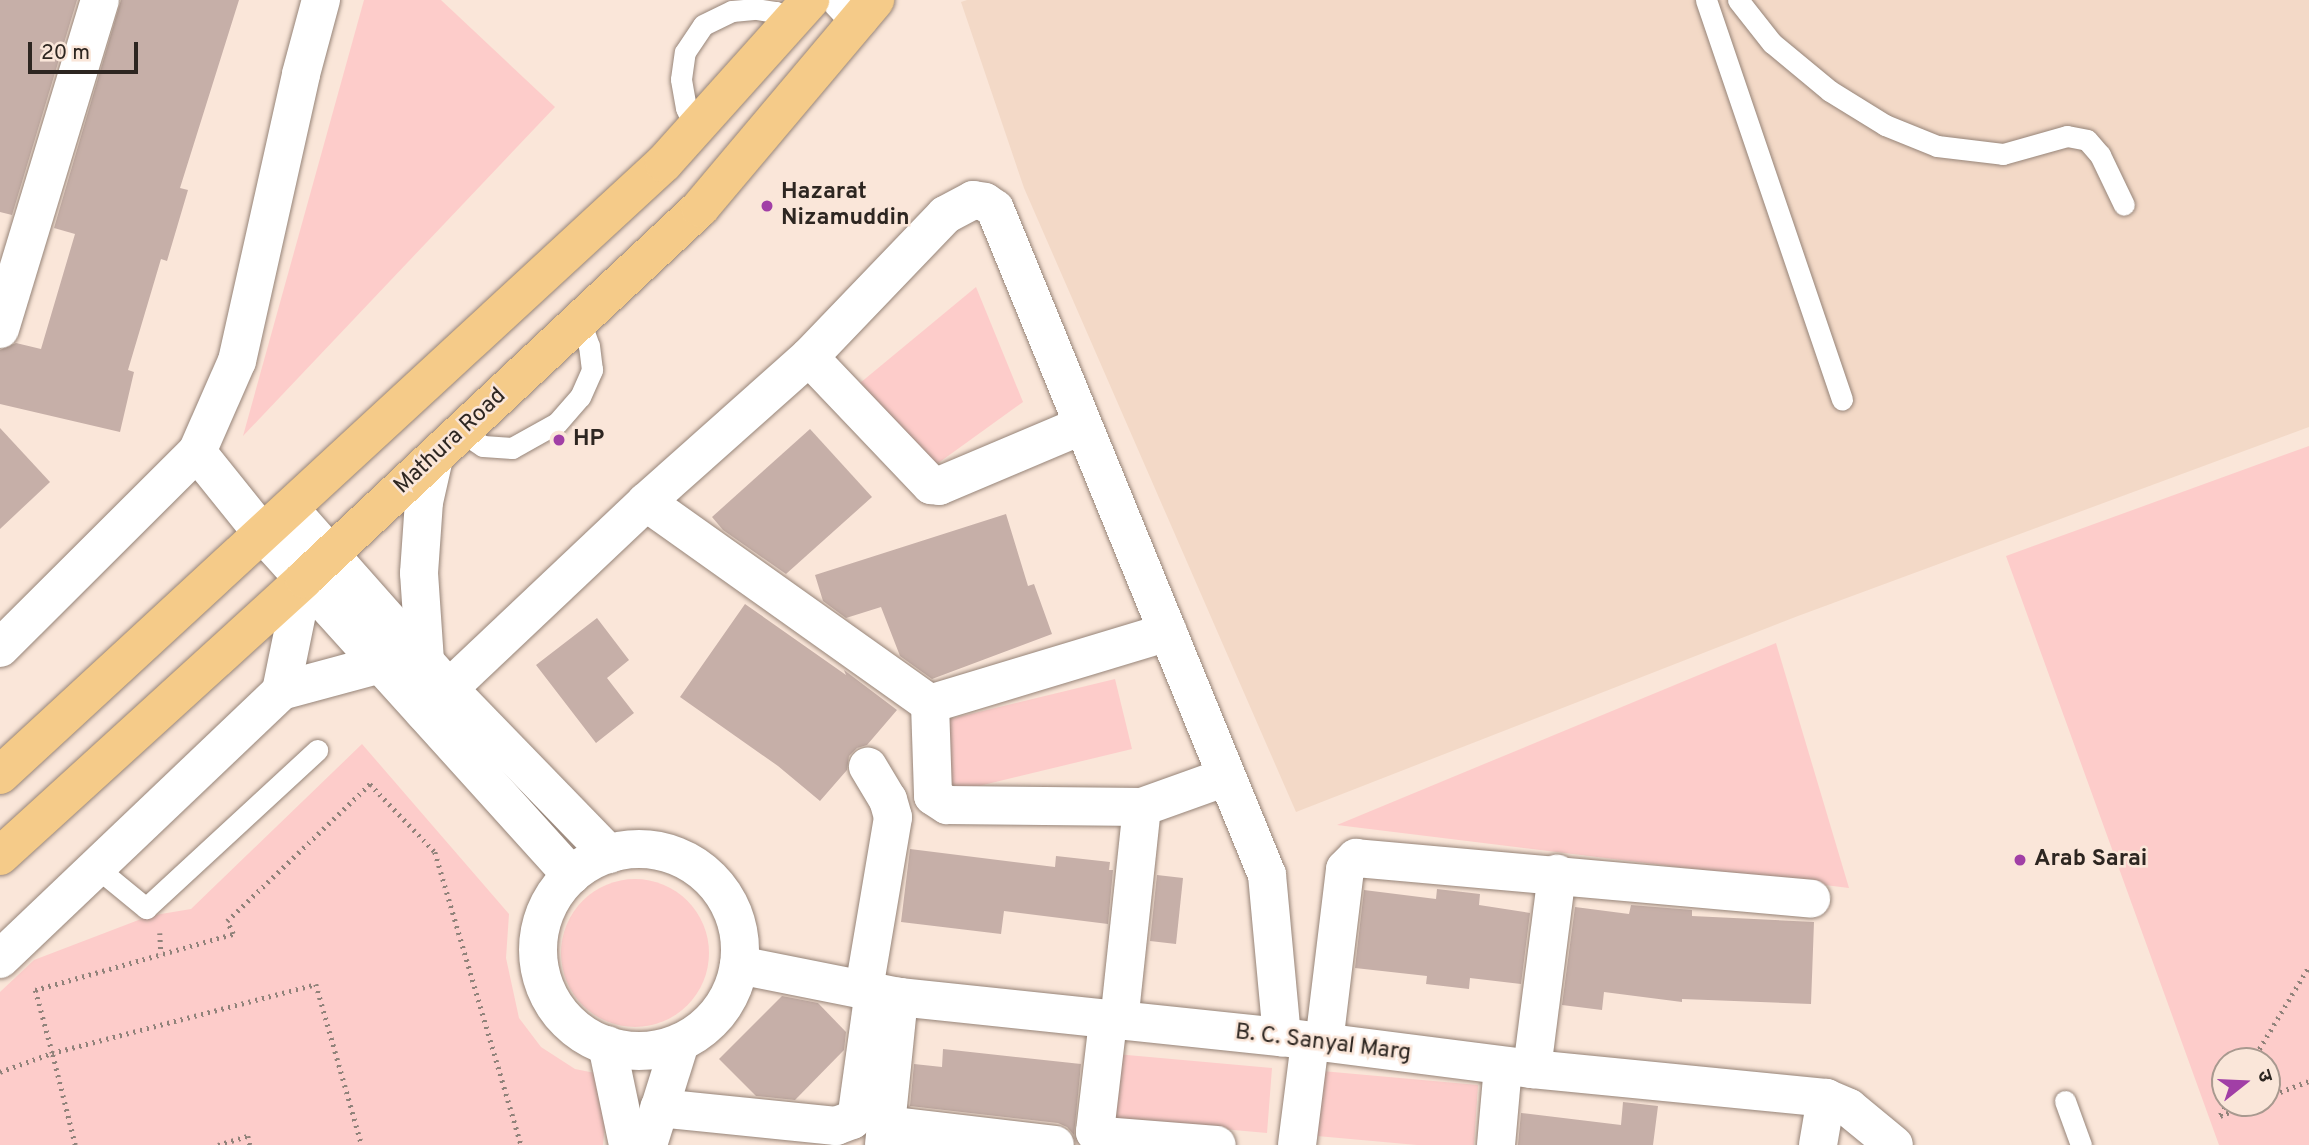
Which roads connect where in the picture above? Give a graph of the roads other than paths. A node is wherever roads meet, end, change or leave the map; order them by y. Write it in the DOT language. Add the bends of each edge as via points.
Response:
graph roads {
  1 [pos="100,0"];
  2 [pos="321,0"];
  3 [pos="1706,0"];
  4 [pos="1738,0"];
  5 [pos="858,6"];
  6 [pos="798,8"];
  7 [pos="695,128"];
  8 [pos="2124,205"];
  9 [pos="580,321"];
  10 [pos="0,329"];
  11 [pos="809,357"];
  12 [pos="1842,400"];
  13 [pos="1081,426"];
  14 [pos="462,432"];
  15 [pos="197,452"];
  16 [pos="434,458"];
  17 [pos="646,502"];
  18 [pos="277,522"];
  19 [pos="317,567"];
  20 [pos="1168,632"];
  21 [pos="0,648"];
  22 [pos="425,661"];
  23 [pos="382,664"];
  24 [pos="281,691"];
  25 [pos="436,700"];
  26 [pos="930,704"];
  27 [pos="317,750"];
  28 [pos="868,767"];
  29 [pos="0,775"];
  30 [pos="1226,777"];
  31 [pos="1142,807"];
  32 [pos="609,854"];
  33 [pos="0,856"];
  34 [pos="96,867"];
  35 [pos="1557,874"];
  36 [pos="571,875"];
  37 [pos="1811,900"];
  38 [pos="0,959"];
  39 [pos="739,965"];
  40 [pos="879,992"];
  41 [pos="1113,1022"];
  42 [pos="1305,1041"];
  43 [pos="680,1043"];
  44 [pos="607,1045"];
  45 [pos="1518,1068"];
  46 [pos="1826,1098"];
  47 [pos="2065,1101"];
  48 [pos="659,1108"];
  49 [pos="885,1135"];
  50 [pos="628,1145"];
  51 [pos="648,1145"];
  52 [pos="1055,1145"];
  53 [pos="1217,1145"];
  54 [pos="1297,1145"];
  55 [pos="1496,1145"];
  56 [pos="1818,1145"];
  57 [pos="1894,1145"];
  58 [pos="2081,1145"];
  1 -- 10 [label="street"];
  2 -- 15 [label="street" via="237,361"];
  3 -- 12 [label="lane"];
  4 -- 8 [label="lane" via="1772,43 1830,91 1885,125 1937,146 2003,154 2067,136 2087,140"];
  5 -- 9 [label="main road, Mathura Road" via="700,208"];
  6 -- 7 [label="main road"];
  6 -- 7 [label="lane" via="732,11 703,25 685,52 681,79"];
  7 -- 18 [label="main road" via="664,163"];
  9 -- 14 [label="main road, Mathura Road"];
  9 -- 14 [label="lane" via="592,370 580,397 557,423 512,448 483,446"];
  11 -- 13 [label="street" via="931,485 939,486"];
  11 -- 13 [label="street" via="945,215 973,200 985,202 995,209"];
  11 -- 17 [label="street"];
  13 -- 20 [label="street"];
  14 -- 16 [label="main road, Mathura Road"];
  15 -- 18 [label="street"];
  15 -- 21 [label="street"];
  16 -- 19 [label="main road, Mathura Road"];
  16 -- 22 [label="street" via="424,502 419,573"];
  17 -- 25 [label="street"];
  17 -- 26 [label="street"];
  18 -- 19 [label="street"];
  18 -- 29 [label="main road"];
  19 -- 22 [label="street"];
  19 -- 23 [label="street"];
  19 -- 24 [label="street"];
  19 -- 33 [label="main road, Mathura Road"];
  20 -- 26 [label="street"];
  20 -- 30 [label="street"];
  22 -- 25 [label="street"];
  23 -- 24 [label="street"];
  23 -- 25 [label="street"];
  24 -- 34 [label="street"];
  25 -- 32 [label="street"];
  25 -- 36 [label="street"];
  26 -- 31 [label="street" via="933,796 947,805"];
  27 -- 34 [label="lane" via="146,908"];
  28 -- 40 [label="street" via="893,817"];
  30 -- 31 [label="street"];
  30 -- 42 [label="street" via="1267,874"];
  31 -- 41 [label="street"];
  32 -- 36 [label="street"];
  32 -- 39 [label="street" via="626,849 657,850 687,860 711,879 729,904 739,934"];
  34 -- 38 [label="street"];
  35 -- 37 [label="street"];
  35 -- 42 [label="street" via="1365,857 1348,863"];
  35 -- 45 [label="street"];
  36 -- 44 [label="street" via="552,899 540,929 539,960 546,990 563,1017 587,1037"];
  39 -- 40 [label="street, B. C. Sanyal Marg"];
  39 -- 43 [label="street" via="729,997 708,1024"];
  40 -- 41 [label="street, B. C. Sanyal Marg"];
  40 -- 48 [label="street" via="857,1113 847,1123 836,1126"];
  40 -- 49 [label="street"];
  41 -- 42 [label="street, B. C. Sanyal Marg"];
  41 -- 53 [label="street" via="1095,1132"];
  42 -- 45 [label="street, B. C. Sanyal Marg"];
  42 -- 54 [label="street"];
  43 -- 44 [label="street" via="647,1051"];
  43 -- 48 [label="street"];
  44 -- 50 [label="street"];
  45 -- 46 [label="street, B. C. Sanyal Marg"];
  45 -- 55 [label="street"];
  46 -- 56 [label="street"];
  46 -- 57 [label="street, B. C. Sanyal Marg" via="1849,1108"];
  47 -- 58 [label="lane"];
  48 -- 51 [label="street"];
  49 -- 52 [label="street"];
}
